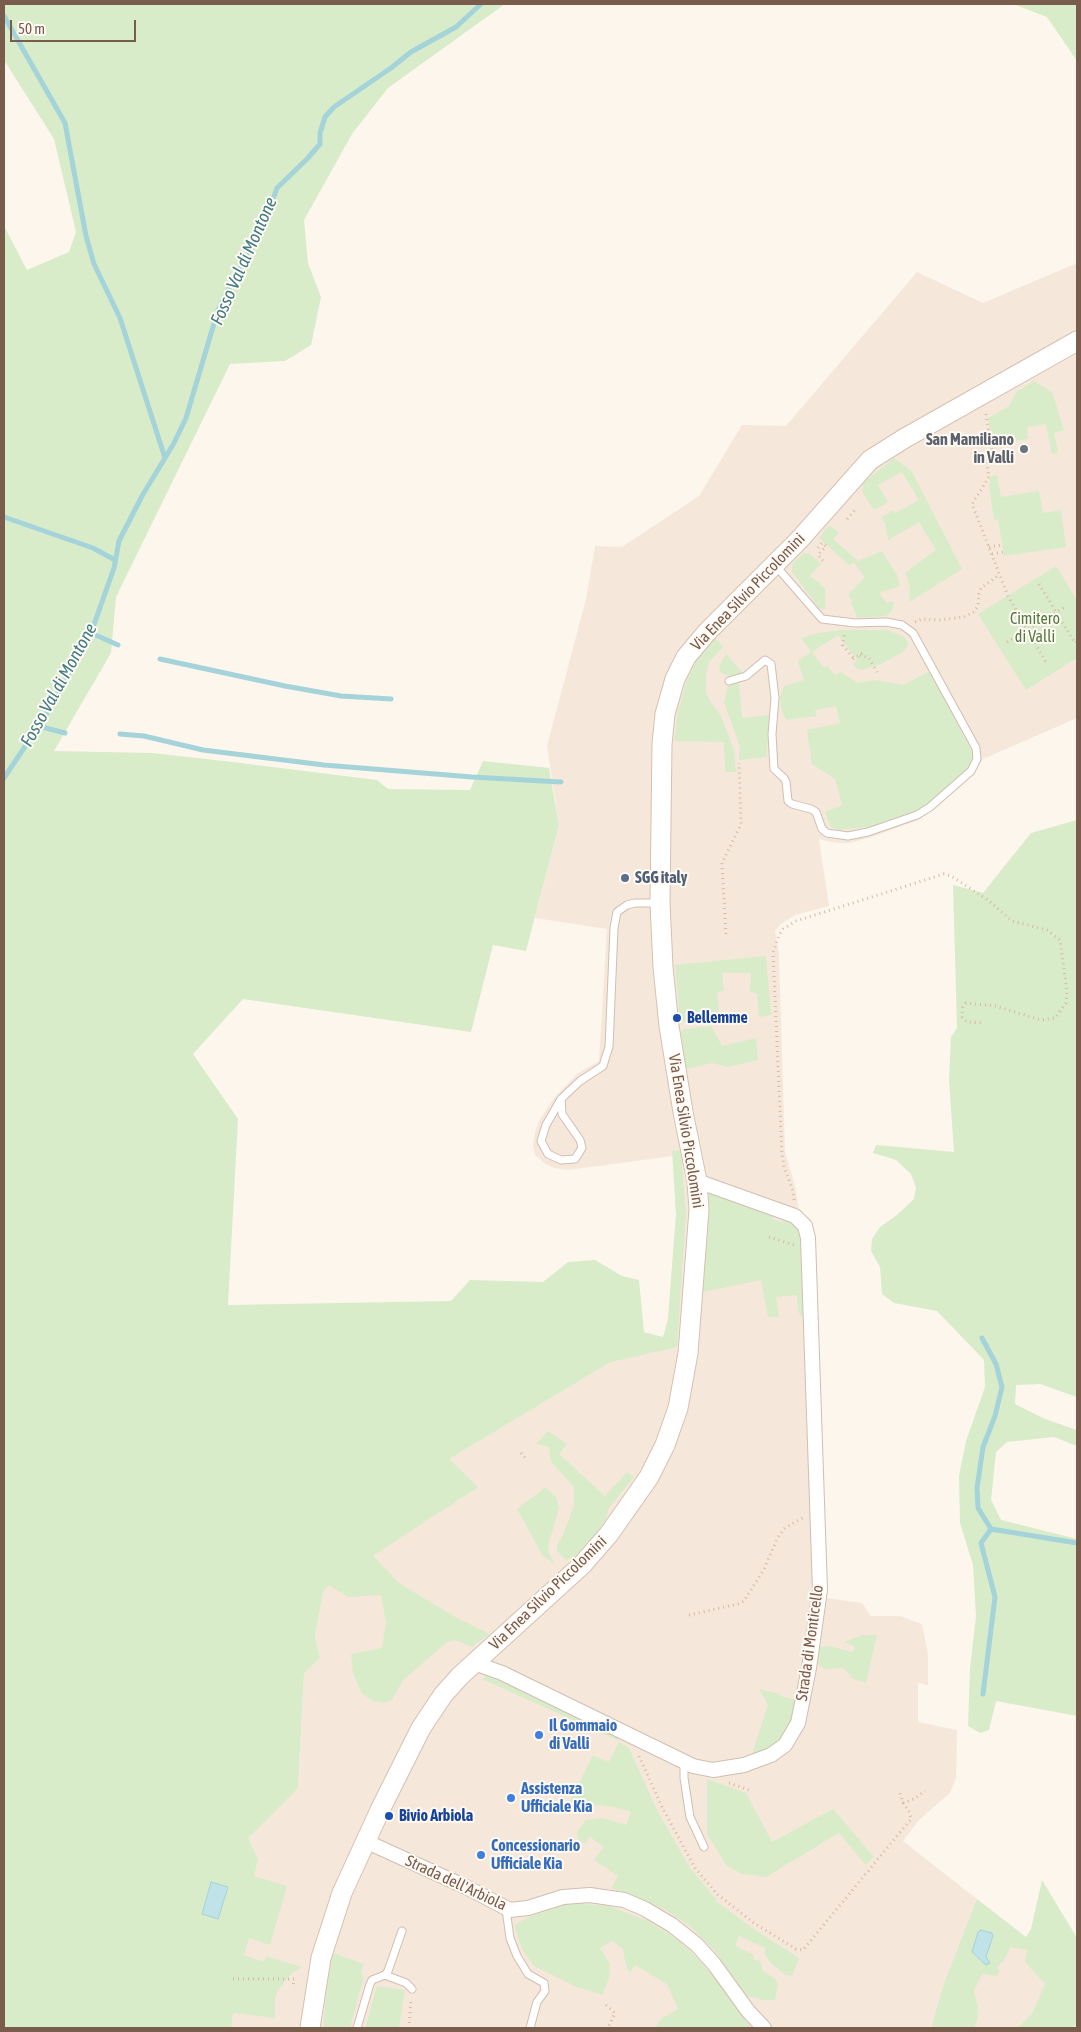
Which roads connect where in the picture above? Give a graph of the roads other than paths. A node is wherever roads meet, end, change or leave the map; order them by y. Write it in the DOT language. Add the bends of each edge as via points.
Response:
graph roads {
  1 [pos="1077,341"];
  2 [pos="775,565"];
  3 [pos="729,681"];
  4 [pos="660,903"];
  5 [pos="561,1099"];
  6 [pos="697,1181"];
  7 [pos="474,1662"];
  8 [pos="684,1762"];
  9 [pos="365,1841"];
  10 [pos="704,1847"];
  11 [pos="506,1909"];
  12 [pos="402,1931"];
  13 [pos="384,1975"];
  14 [pos="412,1989"];
  15 [pos="310,2028"];
  16 [pos="357,2028"];
  17 [pos="530,2028"];
  18 [pos="764,2028"];
  1 -- 2 [label="main road, Via Enea Silvio Piccolomini" via="875,457"];
  2 -- 3 [label="lane" via="822,619 886,622 902,626 912,633 976,748 978,759 971,771 917,815 868,832 848,836 827,833 822,829 816,812 788,801 786,782 772,763 775,698 771,664 765,660 746,676"];
  2 -- 4 [label="main road, Via Enea Silvio Piccolomini" via="707,632 686,657 675,679 663,729"];
  4 -- 5 [label="lane" via="636,903 617,912 609,1047 603,1066"];
  4 -- 6 [label="main road, Via Enea Silvio Piccolomini" via="668,1026"];
  5 -- 5 [label="lane" via="562,1114 582,1148 575,1159 561,1160 548,1154 541,1141"];
  6 -- 7 [label="main road, Via Enea Silvio Piccolomini" via="698,1239 686,1362 675,1417 658,1460 628,1510 593,1553"];
  6 -- 8 [label="street, Strada di Monticello" via="795,1216 805,1226 808,1238 820,1590 798,1723 785,1745 771,1755 744,1765 713,1770"];
  7 -- 8 [label="street, Strada di Monticello"];
  7 -- 9 [label="main road, Via Enea Silvio Piccolomini" via="426,1720"];
  8 -- 10 [label="lane" via="690,1817"];
  9 -- 11 [label="street, Strada dell'Arbiola"];
  9 -- 15 [label="main road, Via Enea Silvio Piccolomini" via="342,1892 325,1943"];
  11 -- 17 [label="lane" via="510,1938 517,1956 528,1974 544,1983 546,1991 537,2002"];
  11 -- 18 [label="street, Strada dell'Arbiola" via="581,1895 604,1896 634,1904 663,1919 697,1945"];
  12 -- 13 [label="lane"];
  13 -- 14 [label="lane" via="406,1983"];
  13 -- 16 [label="lane" via="372,1980"];
}
